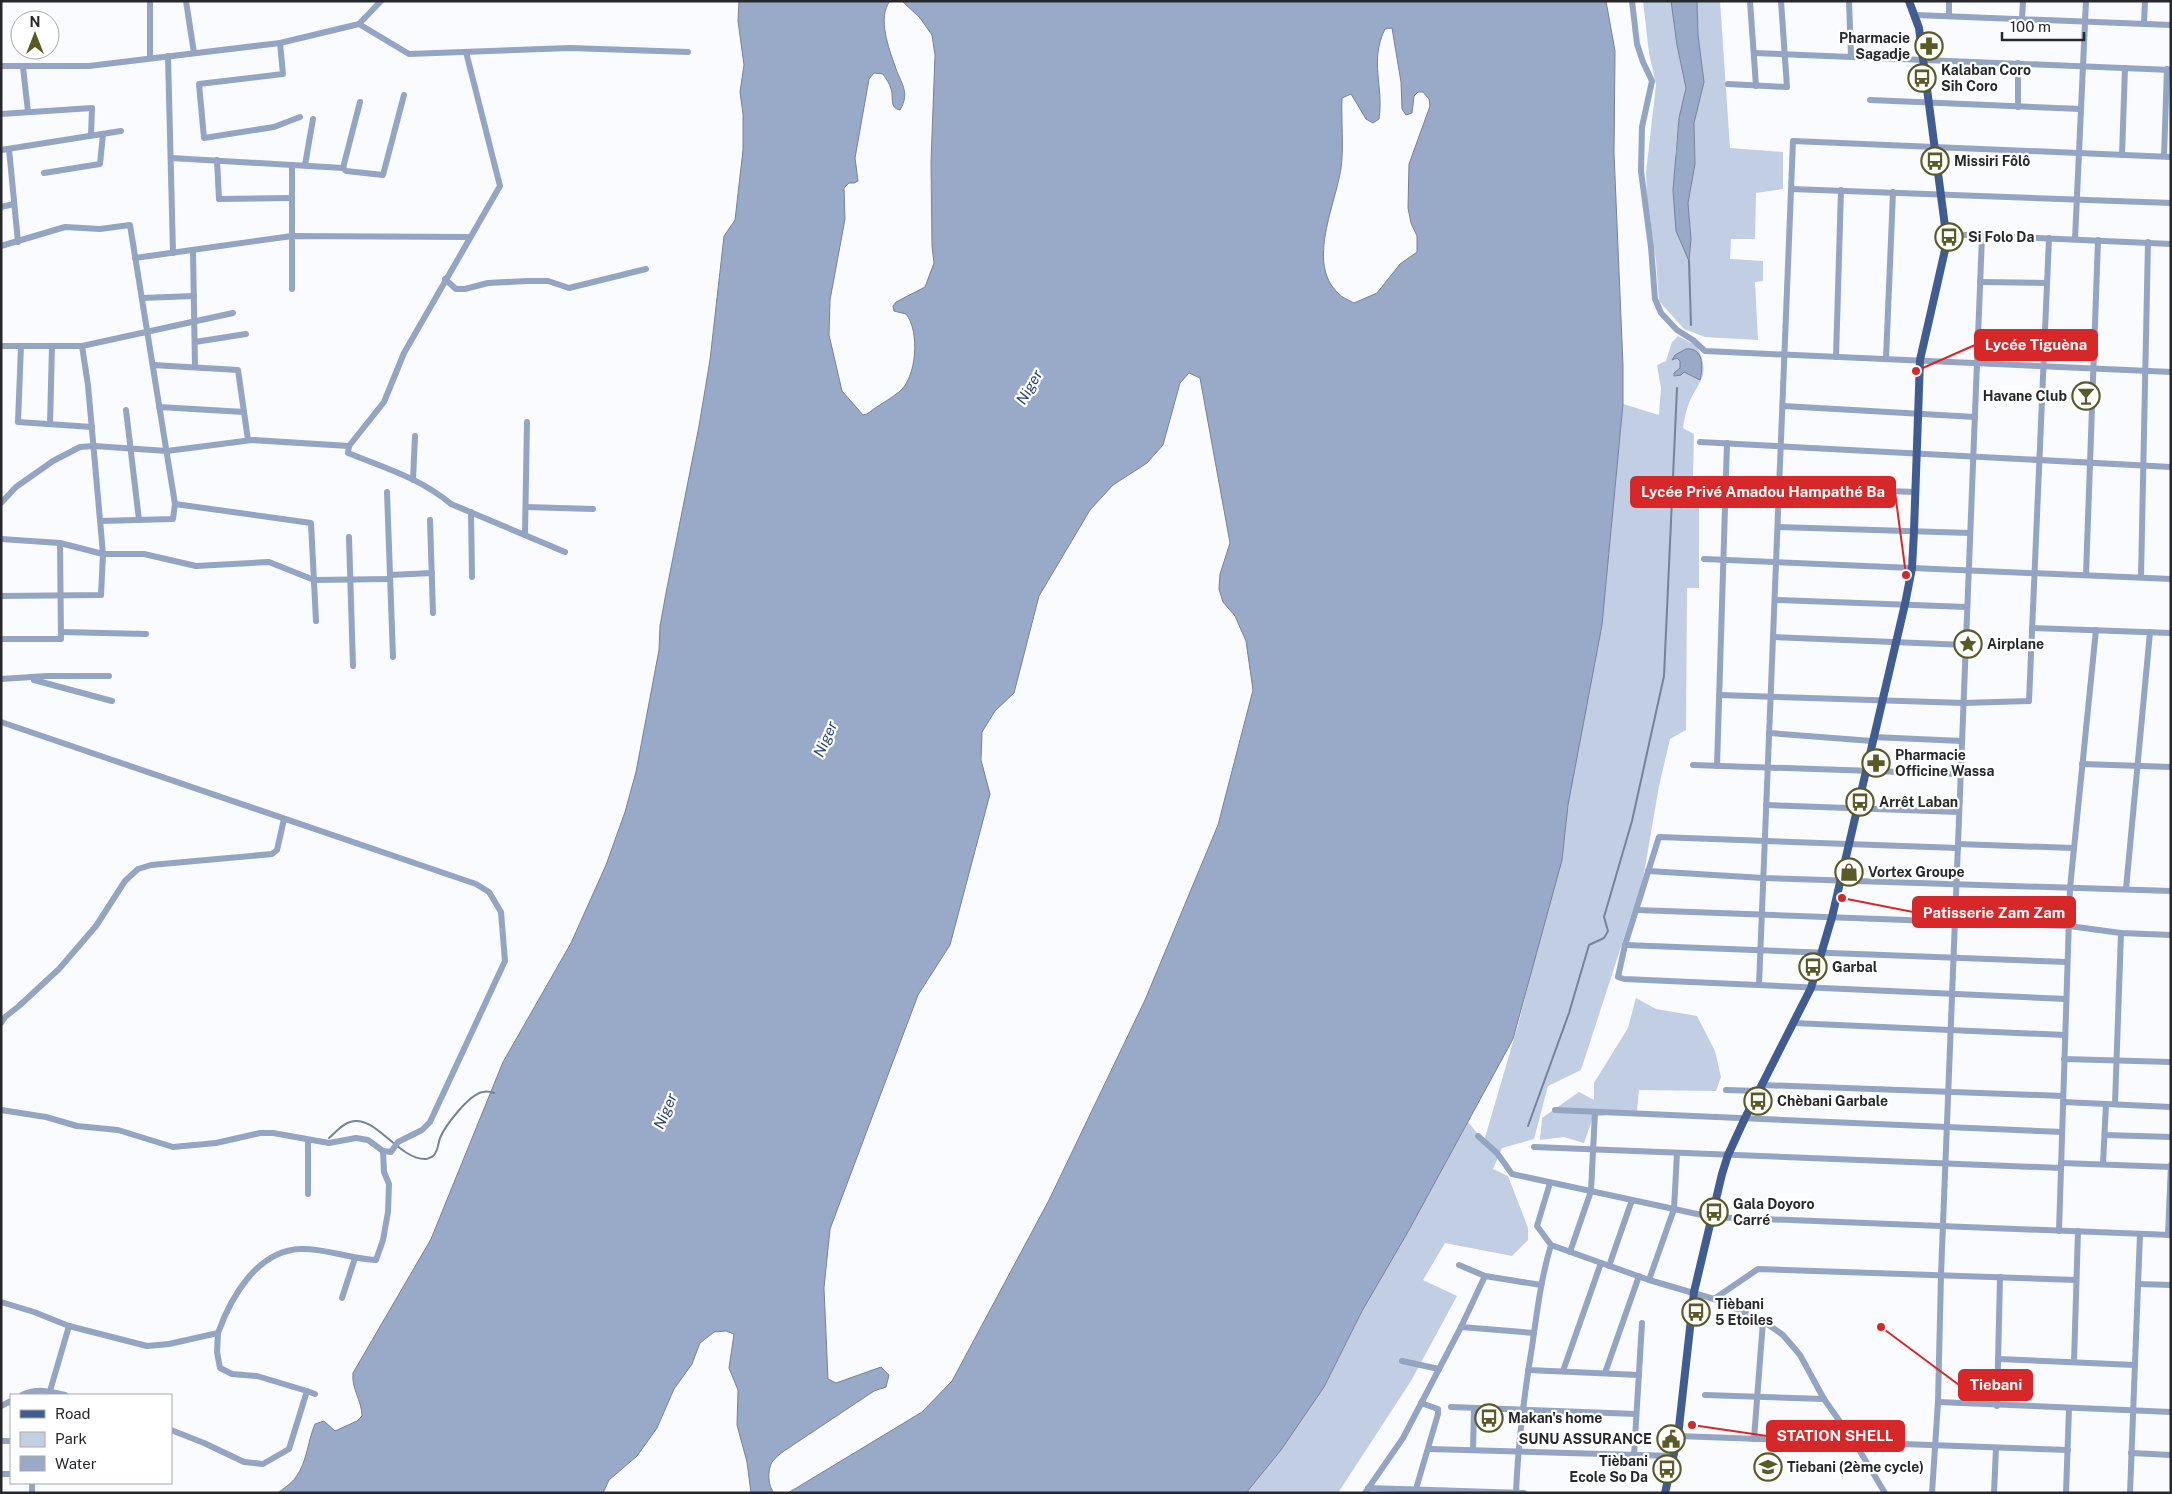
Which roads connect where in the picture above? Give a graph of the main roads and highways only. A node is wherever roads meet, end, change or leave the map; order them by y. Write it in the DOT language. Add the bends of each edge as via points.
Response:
graph roads {
  1 [pos="1909,1"];
  2 [pos="1665,1493"];
  1 -- 2 [label="main road" via="1916,15 1946,234 1920,360 1912,568 1822,953 1811,988 1728,1155 1711,1217 1694,1292 1678,1436"];
}
